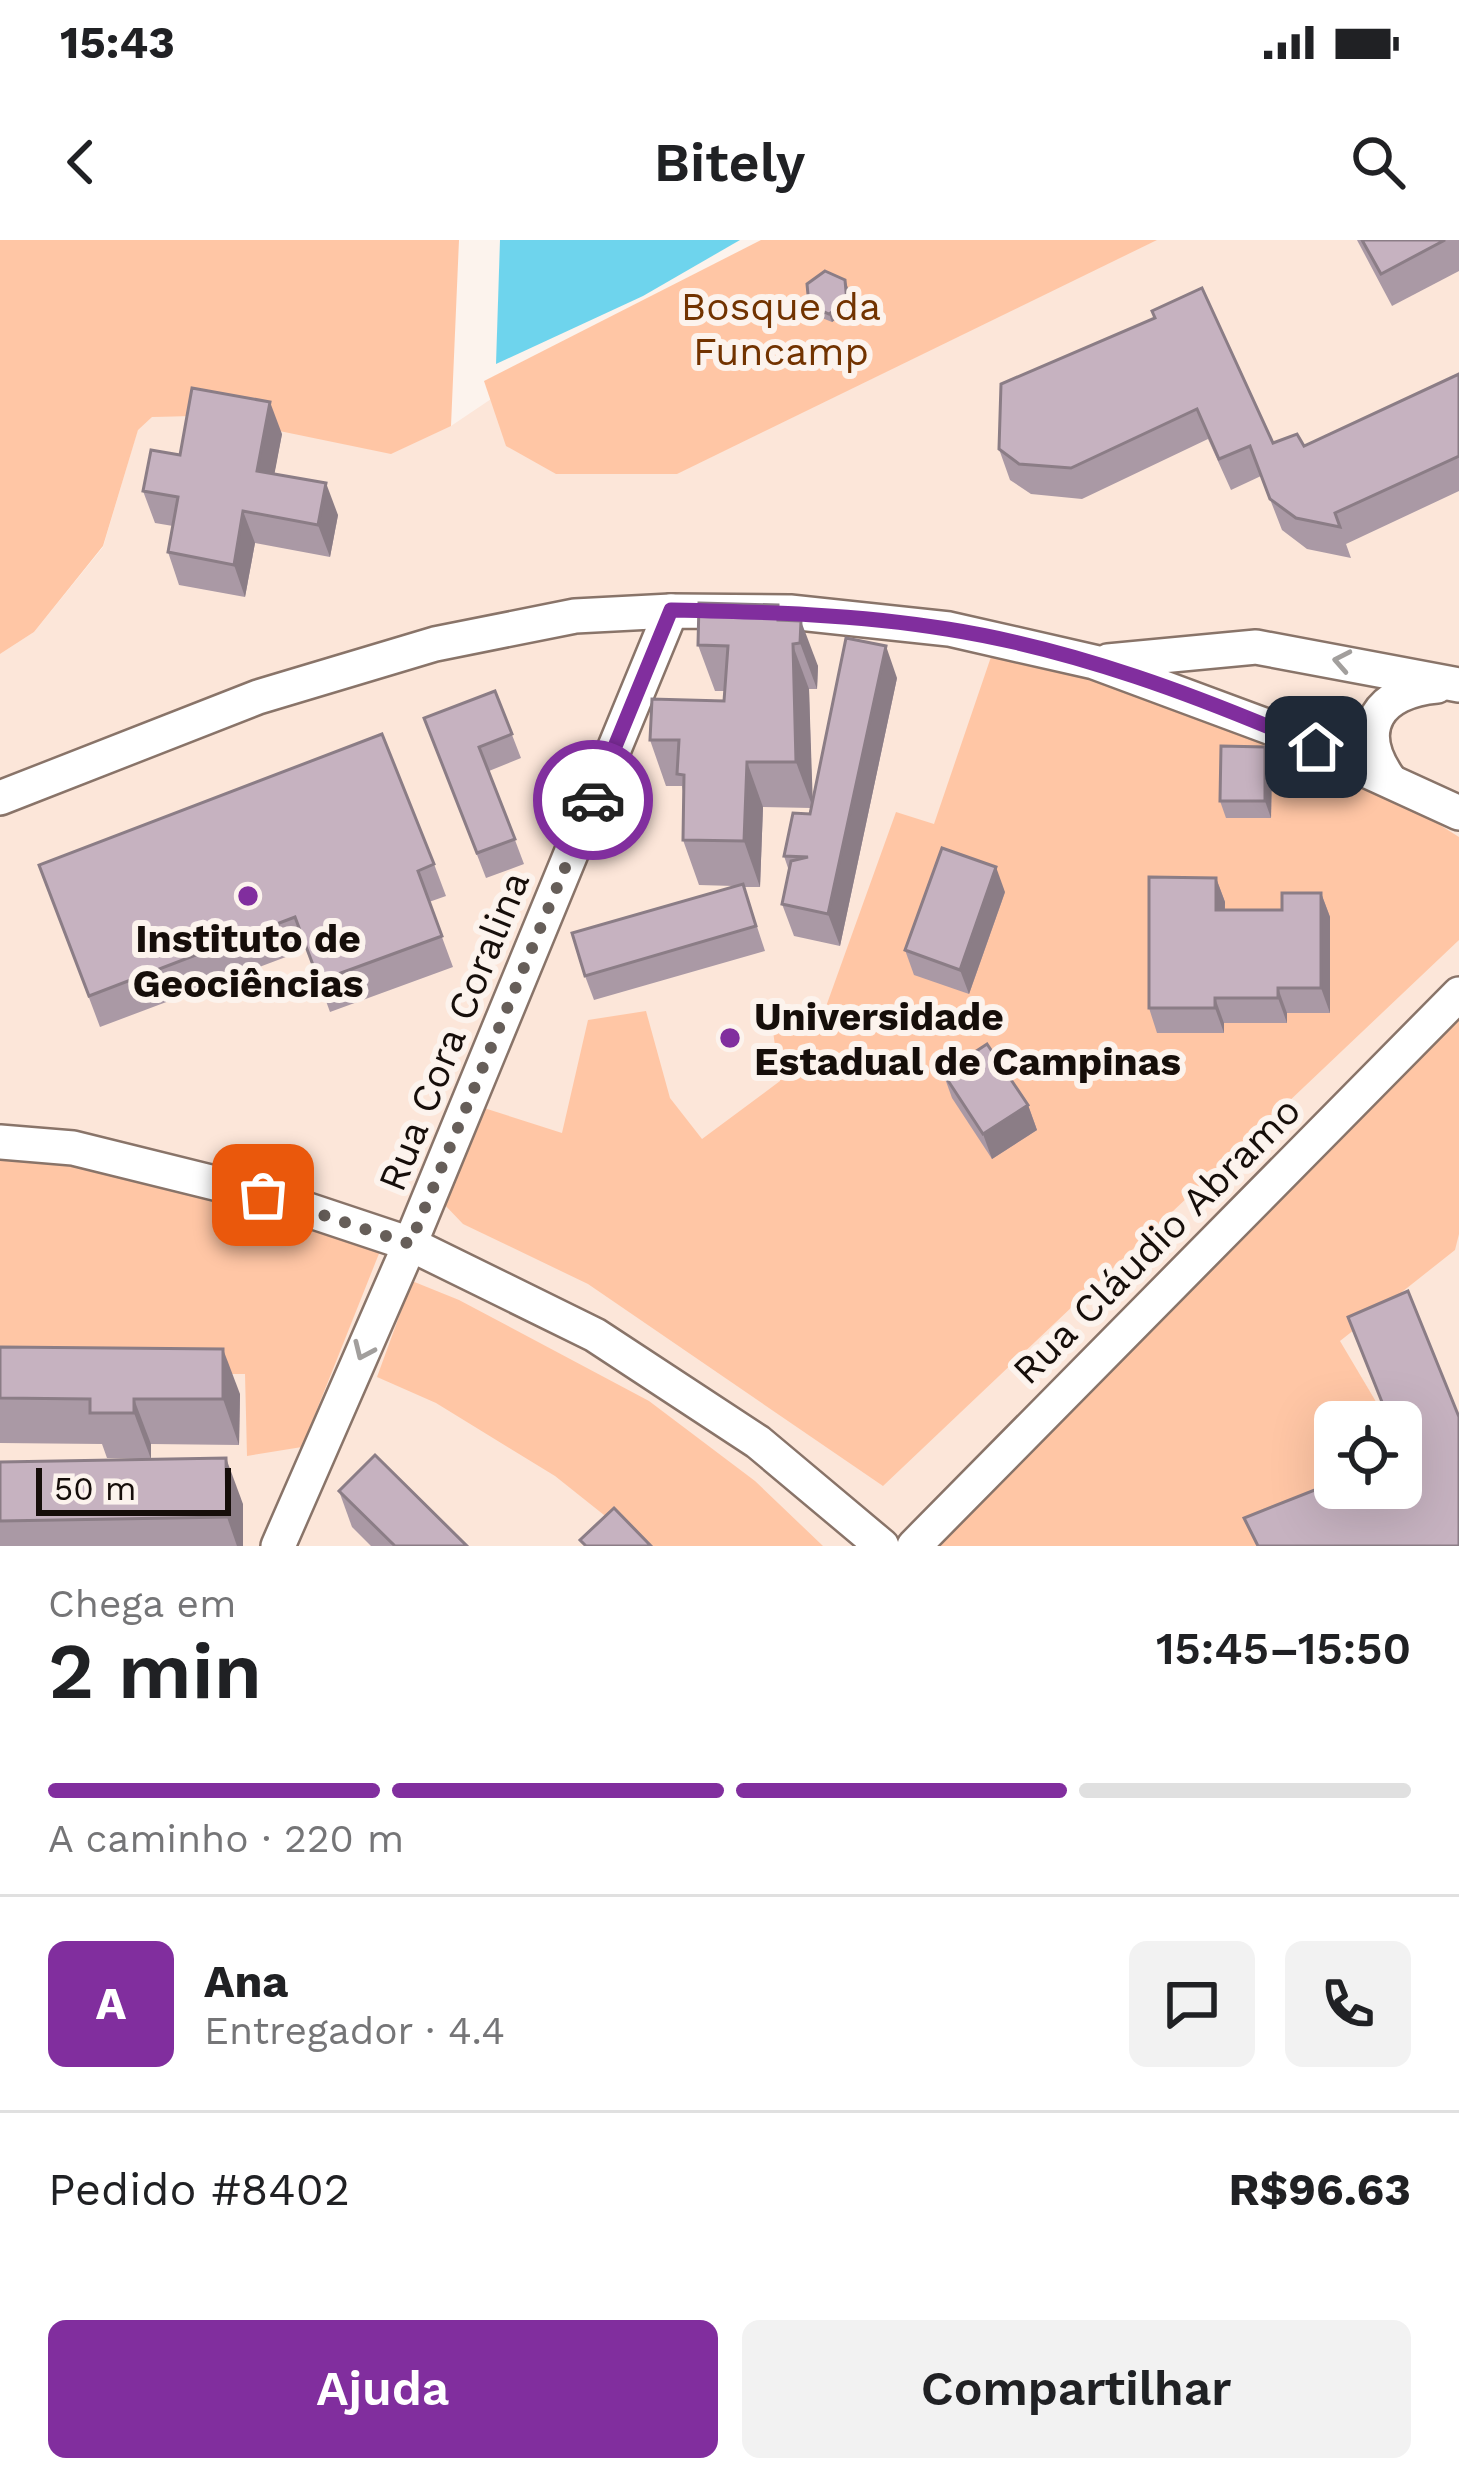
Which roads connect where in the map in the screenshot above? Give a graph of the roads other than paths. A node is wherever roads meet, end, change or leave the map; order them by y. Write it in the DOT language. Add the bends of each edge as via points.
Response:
graph roads {
  1 [pos="671,610"];
  2 [pos="1094,662"];
  3 [pos="1458,684"];
  4 [pos="1389,779"];
  5 [pos="0,798"];
  6 [pos="1459,813"];
  7 [pos="1459,994"];
  8 [pos="0,1142"];
  9 [pos="410,1244"];
  10 [pos="278,1546"];
  11 [pos="882,1546"];
  12 [pos="914,1546"];
  1 -- 2 [label="street" via="790,612 949,629"];
  1 -- 5 [label="street" via="575,616 435,644 265,694"];
  1 -- 9 [label="street, Rua Cora Coralina"];
  3 -- 2 [label="street, one-way" via="1256,647"];
  2 -- 4 [label="street"];
  3 -- 4 [label="street" via="1414,688 1381,710 1372,747"];
  4 -- 6 [label="street"];
  7 -- 12 [label="street, Rua Cláudio Abramo"];
  8 -- 9 [label="street" via="73,1148 221,1184"];
  9 -- 10 [label="street, Rua Cora Coralina, one-way"];
  9 -- 11 [label="street" via="595,1335 758,1442"];
}
